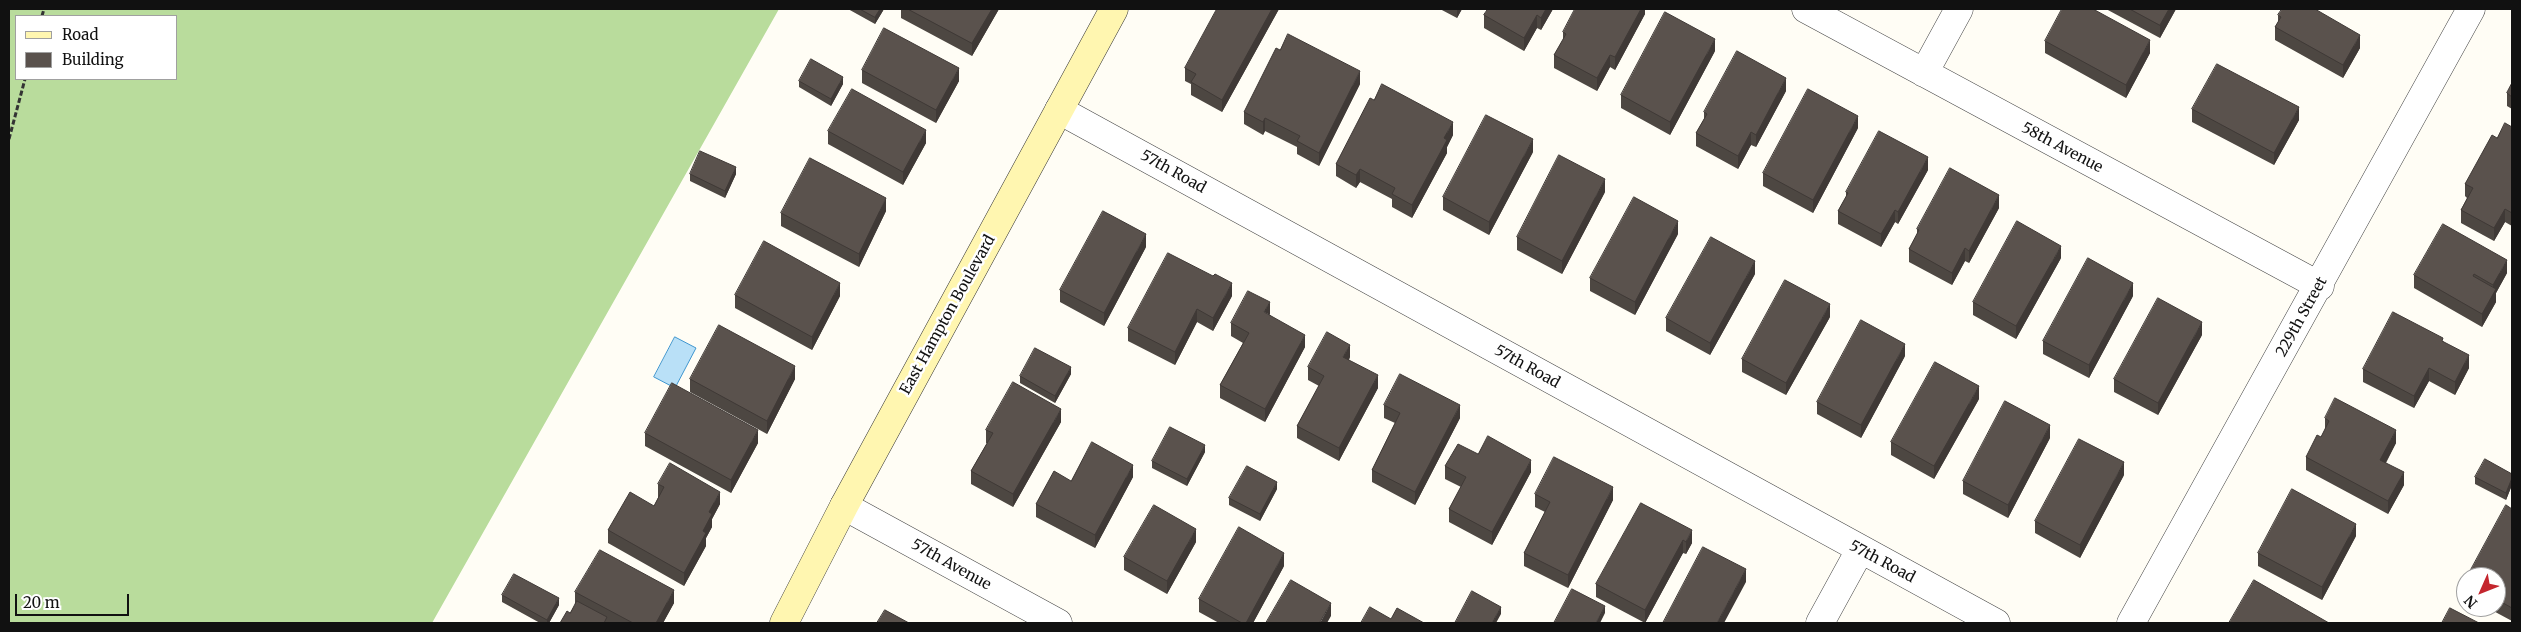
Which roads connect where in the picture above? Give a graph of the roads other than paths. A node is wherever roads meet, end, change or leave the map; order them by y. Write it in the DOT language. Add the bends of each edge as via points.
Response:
graph roads {
  1 [pos="1114,9"];
  2 [pos="1806,9"];
  3 [pos="1959,9"];
  4 [pos="2471,9"];
  5 [pos="1924,73"];
  6 [pos="1059,110"];
  7 [pos="2320,286"];
  8 [pos="844,506"];
  9 [pos="1860,550"];
  10 [pos="784,623"];
  11 [pos="1058,623"];
  12 [pos="1820,623"];
  13 [pos="1996,623"];
  14 [pos="2131,623"];
  1 -- 6 [label="street, East Hampton Boulevard"];
  2 -- 5 [label="street, 58th Avenue"];
  3 -- 5 [label="street"];
  4 -- 7 [label="street, 229th Street"];
  5 -- 7 [label="street, 58th Avenue"];
  6 -- 8 [label="street, East Hampton Boulevard"];
  6 -- 9 [label="street, 57th Road"];
  7 -- 14 [label="street, 229th Street"];
  8 -- 10 [label="street, East Hampton Boulevard"];
  8 -- 11 [label="street, 57th Avenue"];
  9 -- 12 [label="street"];
  9 -- 13 [label="street, 57th Road"];
}
